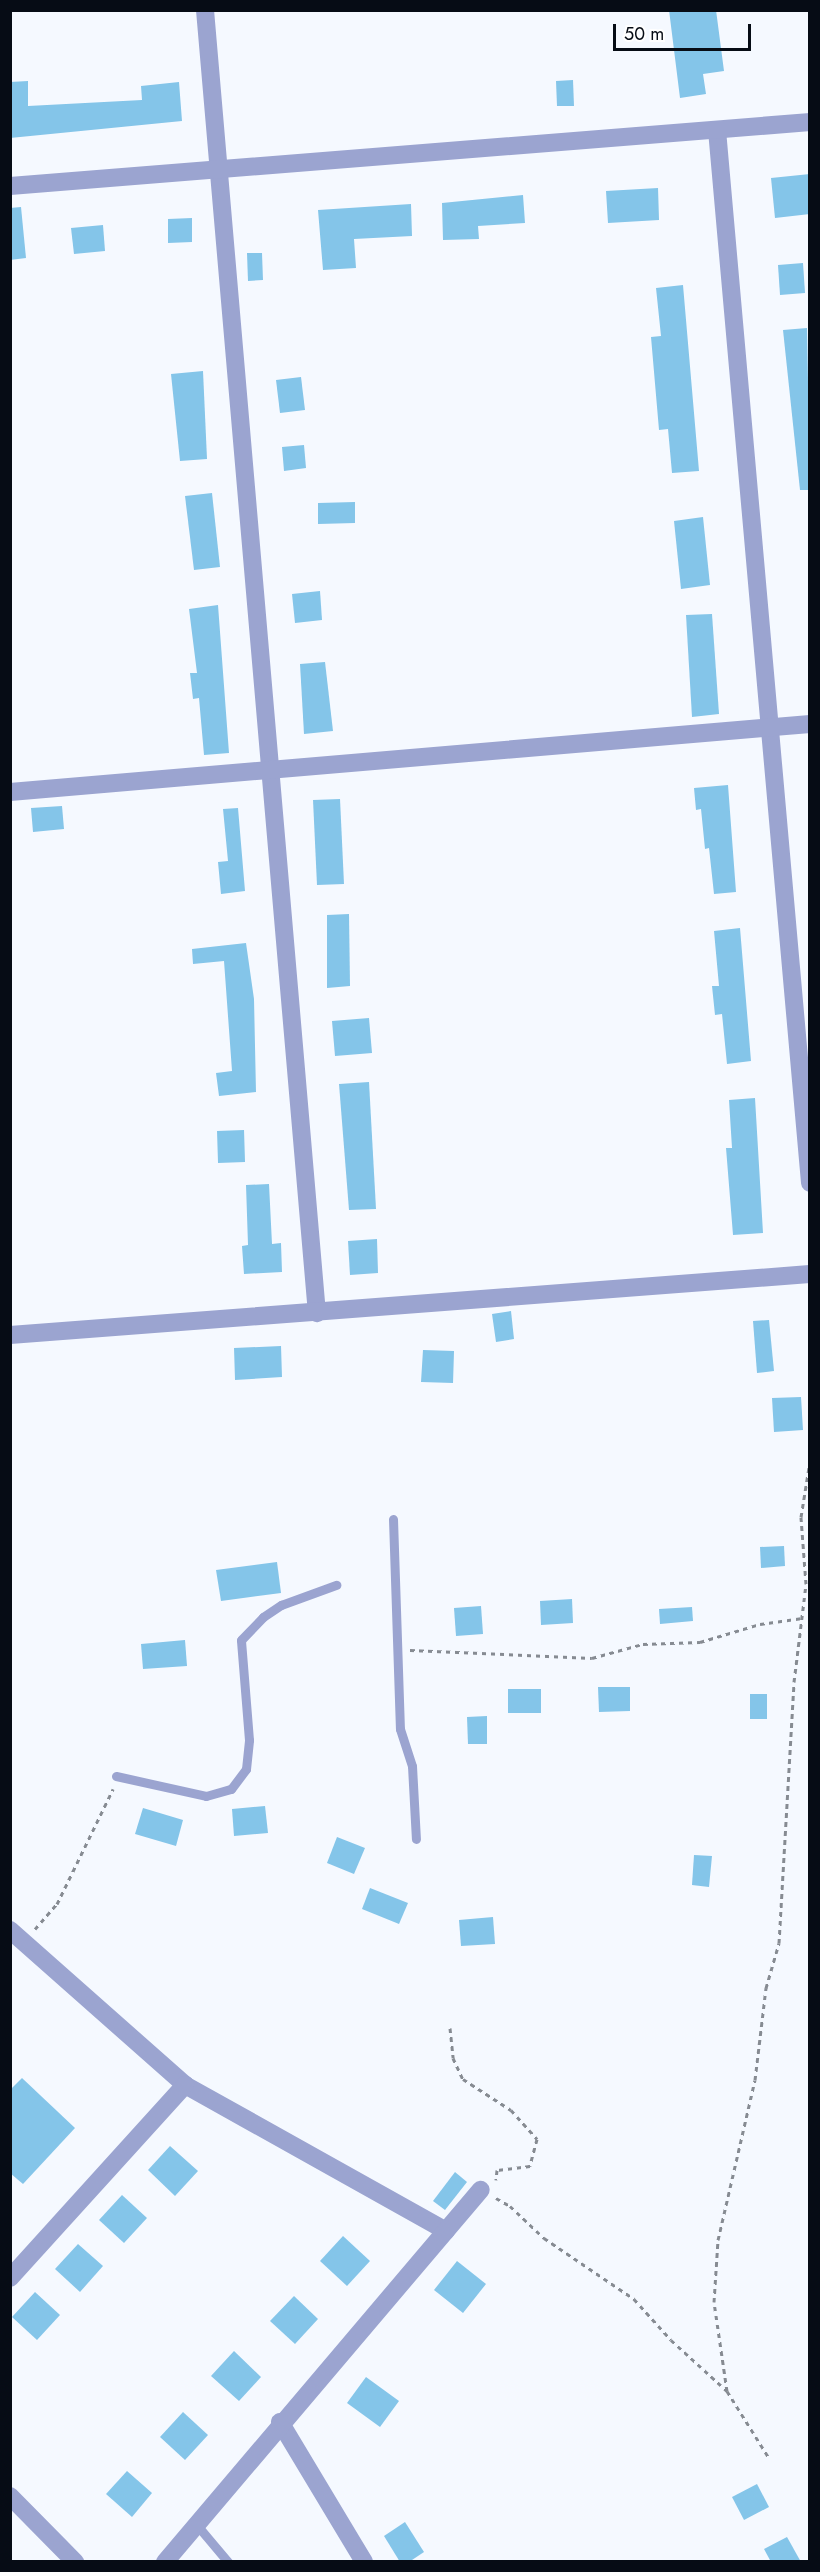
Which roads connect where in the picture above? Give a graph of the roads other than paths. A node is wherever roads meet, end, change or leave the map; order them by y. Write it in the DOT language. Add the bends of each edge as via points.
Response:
graph roads {
  1 [pos="205,10"];
  2 [pos="810,122"];
  3 [pos="717,130"];
  4 [pos="218,170"];
  5 [pos="10,186"];
  6 [pos="810,724"];
  7 [pos="767,728"];
  8 [pos="271,771"];
  9 [pos="10,792"];
  10 [pos="810,1183"];
  11 [pos="810,1274"];
  12 [pos="317,1313"];
  13 [pos="10,1335"];
  14 [pos="393,1519"];
  15 [pos="336,1585"];
  16 [pos="116,1776"];
  17 [pos="416,1839"];
  18 [pos="17,1935"];
  19 [pos="185,2085"];
  20 [pos="481,2190"];
  21 [pos="446,2231"];
  22 [pos="10,2277"];
  23 [pos="280,2422"];
  24 [pos="10,2496"];
  25 [pos="196,2524"];
  26 [pos="75,2562"];
  27 [pos="165,2562"];
  28 [pos="228,2562"];
  29 [pos="364,2562"];
  1 -- 4 [label="street"];
  2 -- 3 [label="street"];
  3 -- 4 [label="street"];
  3 -- 7 [label="street"];
  4 -- 5 [label="street"];
  4 -- 8 [label="street"];
  6 -- 7 [label="street"];
  7 -- 8 [label="street"];
  7 -- 10 [label="street"];
  8 -- 9 [label="street"];
  8 -- 12 [label="street"];
  11 -- 12 [label="street"];
  12 -- 13 [label="street"];
  14 -- 17 [label="lane" via="400,1729 412,1766"];
  15 -- 16 [label="lane" via="281,1605 241,1640 249,1740 246,1769 231,1789 206,1796"];
  18 -- 19 [label="street"];
  19 -- 21 [label="street"];
  19 -- 22 [label="street"];
  20 -- 21 [label="street"];
  21 -- 23 [label="street"];
  23 -- 25 [label="street"];
  23 -- 29 [label="street"];
  24 -- 26 [label="street"];
  25 -- 27 [label="street"];
  25 -- 28 [label="lane"];
}
